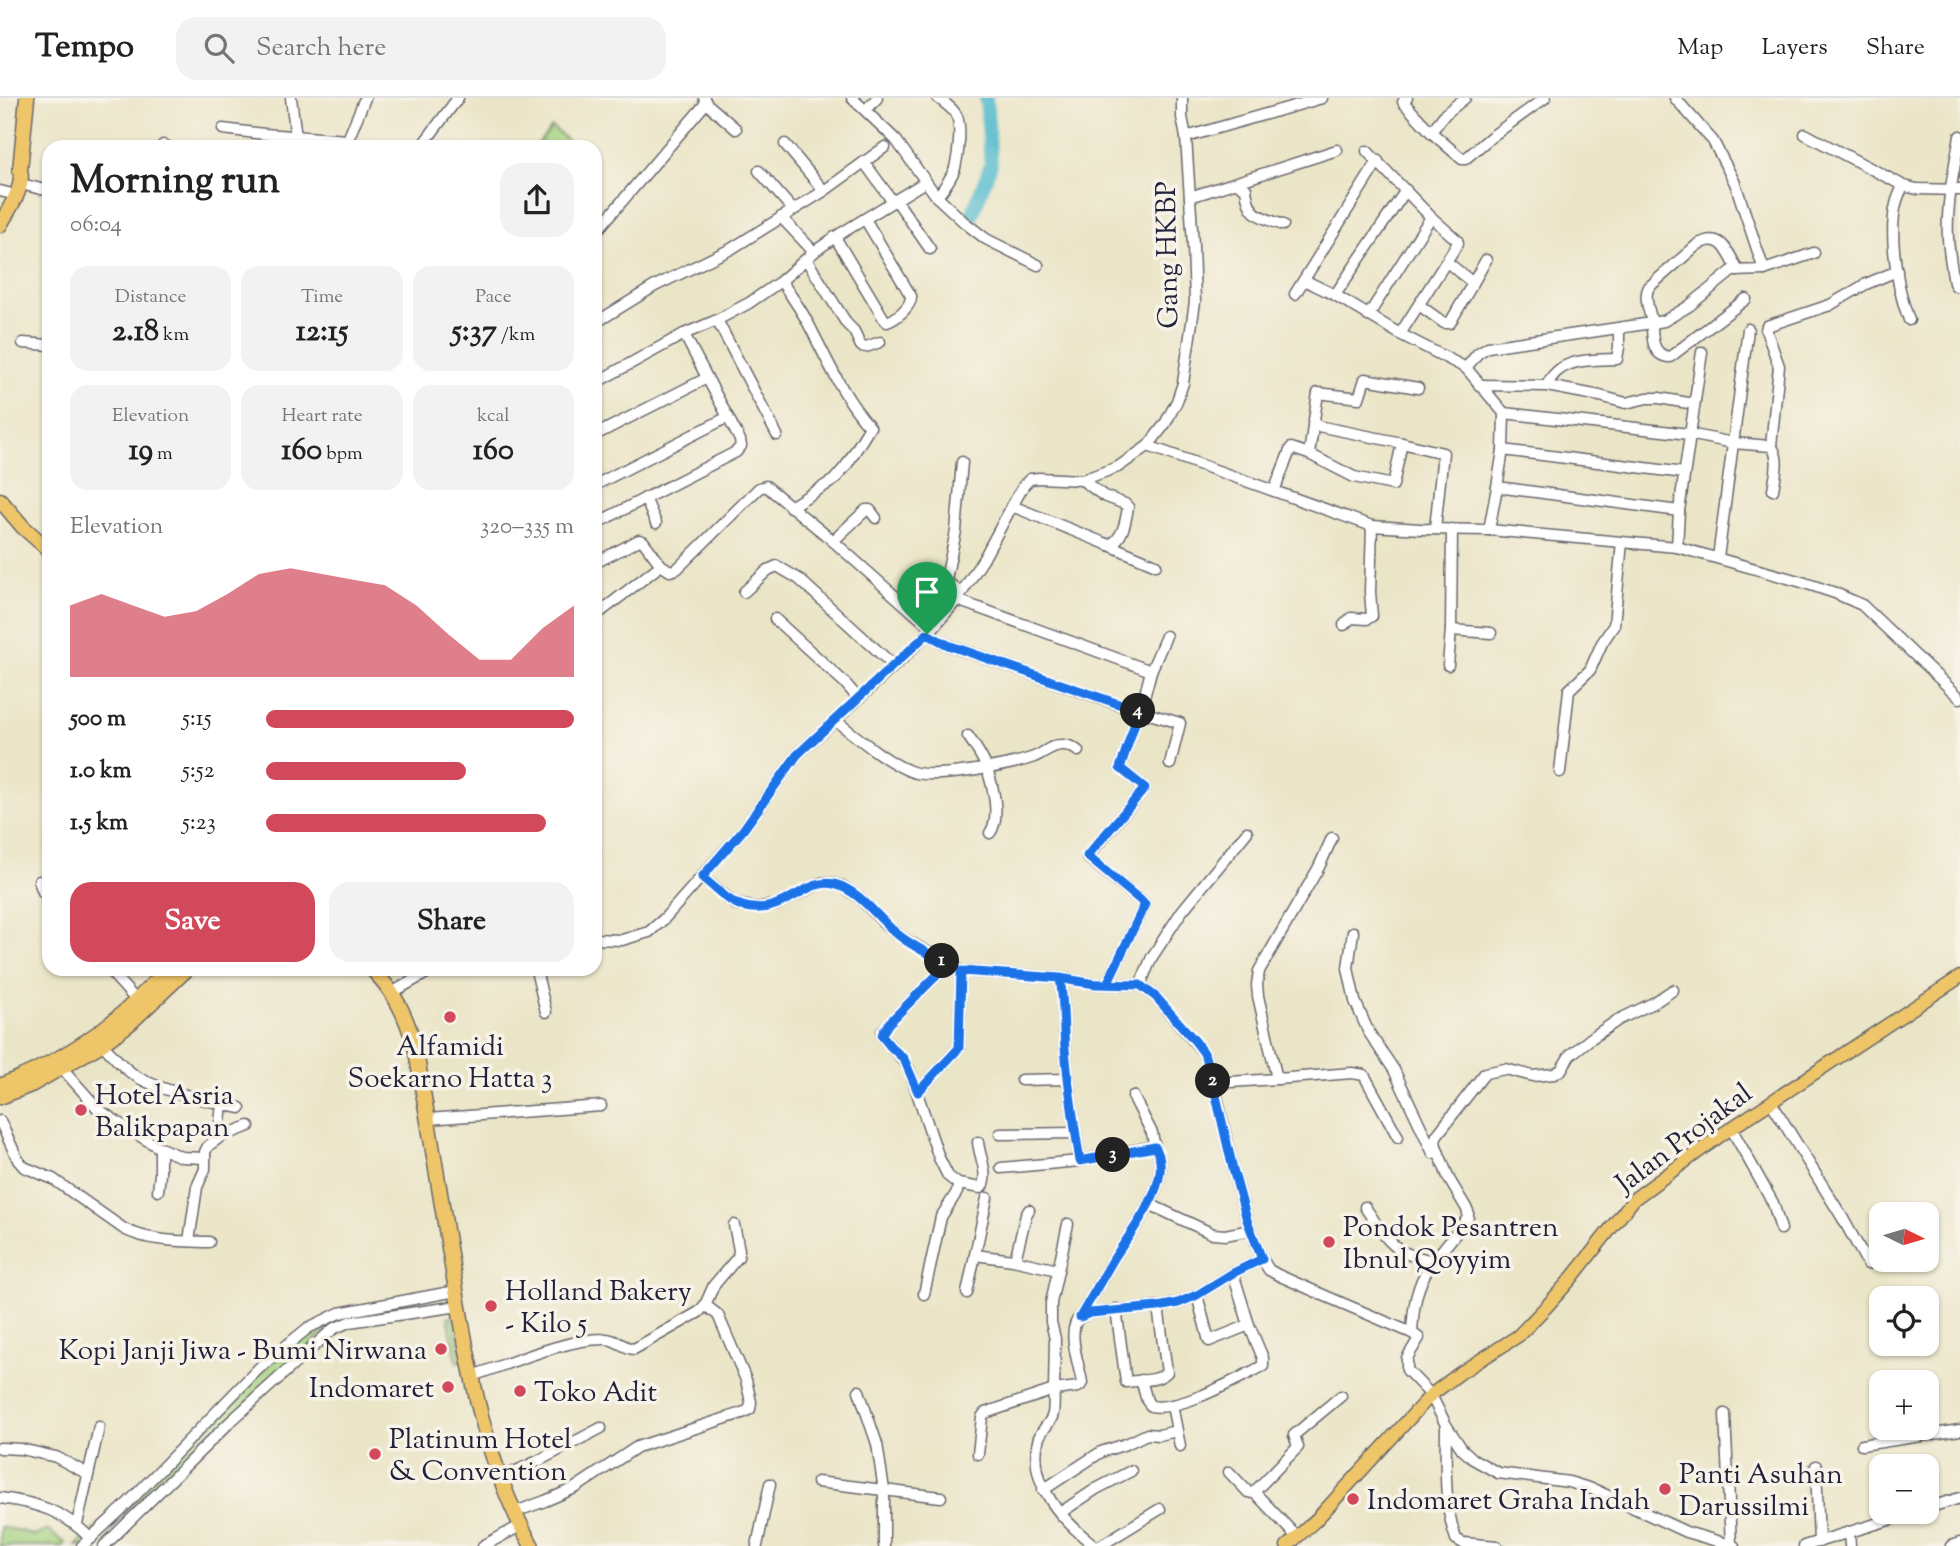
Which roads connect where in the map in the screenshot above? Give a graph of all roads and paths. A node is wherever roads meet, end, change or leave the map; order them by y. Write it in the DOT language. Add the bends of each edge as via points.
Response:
graph roads {
  1 [pos="27,98"];
  2 [pos="292,98"];
  3 [pos="365,98"];
  4 [pos="458,98"];
  5 [pos="852,98"];
  6 [pos="877,98"];
  7 [pos="938,98"];
  8 [pos="1182,98"];
  9 [pos="1322,98"];
  10 [pos="1407,98"];
  11 [pos="1465,98"];
  12 [pos="1545,98"];
  13 [pos="1677,99"];
  14 [pos="705,101"];
  15 [pos="866,110"];
  16 [pos="223,129"];
  17 [pos="736,129"];
  18 [pos="1431,132"];
  19 [pos="1805,134"];
  20 [pos="1960,136"];
  21 [pos="1186,137"];
  22 [pos="284,140"];
  23 [pos="295,140"];
  24 [pos="306,140"];
  25 [pos="333,140"];
  26 [pos="348,140"];
  27 [pos="426,140"];
  28 [pos="785,144"];
  29 [pos="886,147"];
  30 [pos="1337,150"];
  31 [pos="1367,151"];
  32 [pos="1378,161"];
  33 [pos="864,162"];
  34 [pos="759,171"];
  35 [pos="20,177"];
  36 [pos="925,182"];
  37 [pos="1237,183"];
  38 [pos="1904,186"];
  39 [pos="42,188"];
  40 [pos="1406,190"];
  41 [pos="1955,190"];
  42 [pos="824,191"];
  43 [pos="4,192"];
  44 [pos="937,197"];
  45 [pos="1189,197"];
  46 [pos="894,201"];
  47 [pos="0,209"];
  48 [pos="793,210"];
  49 [pos="781,217"];
  50 [pos="1431,217"];
  51 [pos="865,219"];
  52 [pos="0,225"];
  53 [pos="602,225"];
  54 [pos="1283,225"];
  55 [pos="835,237"];
  56 [pos="930,249"];
  57 [pos="1814,253"];
  58 [pos="810,256"];
  59 [pos="1486,260"];
  60 [pos="1447,262"];
  61 [pos="1038,265"];
  62 [pos="1764,270"];
  63 [pos="1738,271"];
  64 [pos="1897,271"];
  65 [pos="1304,280"];
  66 [pos="781,281"];
  67 [pos="1473,283"];
  68 [pos="1960,287"];
  69 [pos="1295,294"];
  70 [pos="1335,295"];
  71 [pos="1746,299"];
  72 [pos="1419,305"];
  73 [pos="1368,316"];
  74 [pos="602,319"];
  75 [pos="717,320"];
  76 [pos="1909,320"];
  77 [pos="1652,323"];
  78 [pos="1619,328"];
  79 [pos="1748,329"];
  80 [pos="684,334"];
  81 [pos="1401,334"];
  82 [pos="880,342"];
  83 [pos="23,343"];
  84 [pos="42,344"];
  85 [pos="1702,352"];
  86 [pos="1466,368"];
  87 [pos="707,378"];
  88 [pos="602,379"];
  89 [pos="1479,385"];
  90 [pos="1547,386"];
  91 [pos="1418,388"];
  92 [pos="1694,404"];
  93 [pos="1504,414"];
  94 [pos="728,417"];
  95 [pos="1313,425"];
  96 [pos="602,431"];
  97 [pos="1689,434"];
  98 [pos="777,435"];
  99 [pos="1402,443"];
  100 [pos="1733,443"];
  101 [pos="1148,446"];
  102 [pos="1771,446"];
  103 [pos="1503,450"];
  104 [pos="1309,454"];
  105 [pos="962,462"];
  106 [pos="1684,473"];
  107 [pos="1082,480"];
  108 [pos="602,481"];
  109 [pos="1497,487"];
  110 [pos="1773,490"];
  111 [pos="1275,491"];
  112 [pos="645,498"];
  113 [pos="0,500"];
  114 [pos="1012,506"];
  115 [pos="790,507"];
  116 [pos="1679,511"];
  117 [pos="876,518"];
  118 [pos="602,520"];
  119 [pos="656,523"];
  120 [pos="1372,526"];
  121 [pos="1452,528"];
  122 [pos="1435,529"];
  123 [pos="1489,530"];
  124 [pos="833,541"];
  125 [pos="1622,542"];
  126 [pos="42,545"];
  127 [pos="1109,545"];
  128 [pos="1677,547"];
  129 [pos="1718,558"];
  130 [pos="602,559"];
  131 [pos="662,565"];
  132 [pos="1156,565"];
  133 [pos="744,592"];
  134 [pos="959,596"];
  135 [pos="602,611"];
  136 [pos="775,619"];
  137 [pos="1344,625"];
  138 [pos="1451,630"];
  139 [pos="930,631"];
  140 [pos="1491,633"];
  141 [pos="1166,636"];
  142 [pos="893,665"];
  143 [pos="1448,665"];
  144 [pos="1151,671"];
  145 [pos="858,698"];
  146 [pos="1960,698"];
  147 [pos="1139,711"];
  148 [pos="835,720"];
  149 [pos="968,736"];
  150 [pos="1078,751"];
  151 [pos="1170,764"];
  152 [pos="987,768"];
  153 [pos="1560,772"];
  154 [pos="1247,832"];
  155 [pos="990,833"];
  156 [pos="1332,838"];
  157 [pos="702,877"];
  158 [pos="38,881"];
  159 [pos="42,890"];
  160 [pos="1353,932"];
  161 [pos="602,939"];
  162 [pos="948,964"];
  163 [pos="961,971"];
  164 [pos="114,976"];
  165 [pos="161,976"];
  166 [pos="180,976"];
  167 [pos="378,976"];
  168 [pos="421,976"];
  169 [pos="538,976"];
  170 [pos="1960,977"];
  171 [pos="1060,978"];
  172 [pos="1107,984"];
  173 [pos="1140,985"];
  174 [pos="1673,990"];
  175 [pos="393,992"];
  176 [pos="136,1000"];
  177 [pos="547,1012"];
  178 [pos="102,1044"];
  179 [pos="62,1068"];
  180 [pos="1068,1079"];
  181 [pos="1277,1079"];
  182 [pos="1021,1080"];
  183 [pos="1213,1083"];
  184 [pos="0,1086"];
  185 [pos="918,1092"];
  186 [pos="1133,1096"];
  187 [pos="0,1097"];
  188 [pos="1771,1102"];
  189 [pos="222,1103"];
  190 [pos="601,1106"];
  191 [pos="240,1108"];
  192 [pos="428,1119"];
  193 [pos="0,1121"];
  194 [pos="219,1123"];
  195 [pos="248,1126"];
  196 [pos="1731,1128"];
  197 [pos="1074,1133"];
  198 [pos="1000,1134"];
  199 [pos="1398,1137"];
  200 [pos="978,1142"];
  201 [pos="1155,1147"];
  202 [pos="160,1148"];
  203 [pos="205,1158"];
  204 [pos="1080,1161"];
  205 [pos="1001,1168"];
  206 [pos="1449,1179"];
  207 [pos="958,1184"];
  208 [pos="158,1191"];
  209 [pos="987,1198"];
  210 [pos="1149,1204"];
  211 [pos="1365,1207"];
  212 [pos="1029,1210"];
  213 [pos="1068,1224"];
  214 [pos="734,1225"];
  215 [pos="1781,1229"];
  216 [pos="1251,1230"];
  217 [pos="189,1241"];
  218 [pos="209,1242"];
  219 [pos="975,1255"];
  220 [pos="1262,1259"];
  221 [pos="1015,1261"];
  222 [pos="1435,1262"];
  223 [pos="1868,1264"];
  224 [pos="1058,1270"];
  225 [pos="1233,1273"];
  226 [pos="967,1293"];
  227 [pos="923,1294"];
  228 [pos="1197,1295"];
  229 [pos="457,1298"];
  230 [pos="705,1305"];
  231 [pos="1158,1307"];
  232 [pos="1116,1309"];
  233 [pos="1080,1317"];
  234 [pos="1249,1325"];
  235 [pos="1412,1333"];
  236 [pos="472,1376"];
  237 [pos="1141,1380"];
  238 [pos="1054,1390"];
  239 [pos="859,1391"];
  240 [pos="1431,1395"];
  241 [pos="1341,1396"];
  242 [pos="1172,1405"];
  243 [pos="1725,1414"];
  244 [pos="1446,1425"];
  245 [pos="99,1427"];
  246 [pos="601,1428"];
  247 [pos="1960,1430"];
  248 [pos="1177,1431"];
  249 [pos="1862,1445"];
  250 [pos="1180,1446"];
  251 [pos="0,1448"];
  252 [pos="978,1454"];
  253 [pos="1816,1466"];
  254 [pos="1131,1471"];
  255 [pos="1229,1472"];
  256 [pos="88,1474"];
  257 [pos="501,1478"];
  258 [pos="817,1482"];
  259 [pos="770,1484"];
  260 [pos="884,1490"];
  261 [pos="1043,1490"];
  262 [pos="1256,1494"];
  263 [pos="941,1497"];
  264 [pos="0,1498"];
  265 [pos="1960,1498"];
  266 [pos="1939,1504"];
  267 [pos="1160,1509"];
  268 [pos="1060,1513"];
  269 [pos="517,1519"];
  270 [pos="77,1524"];
  271 [pos="1875,1524"];
  272 [pos="1686,1532"];
  273 [pos="1849,1532"];
  274 [pos="1292,1541"];
  275 [pos="87,1542"];
  276 [pos="1819,1542"];
  277 [pos="1960,1543"];
  278 [pos="104,1546"];
  279 [pos="483,1546"];
  280 [pos="532,1546"];
  281 [pos="757,1546"];
  282 [pos="884,1546"];
  283 [pos="1097,1546"];
  284 [pos="1497,1546"];
  285 [pos="1687,1546"];
  286 [pos="1733,1546"];
  287 [pos="1804,1546"];
  288 [pos="1850,1546"];
  289 [pos="1951,1546"];
  1 -- 35 [label="highway"];
  2 -- 23 [label="street"];
  3 -- 26 [label="street"];
  4 -- 27 [label="street"];
  5 -- 15 [label="street"];
  6 -- 15 [label="street"];
  7 -- 44 [label="street" via="955,113 959,130 954,168"];
  8 -- 21 [label="street, Gang HKBP"];
  9 -- 21 [label="street"];
  10 -- 18 [label="street" via="1403,102"];
  11 -- 18 [label="street"];
  12 -- 18 [label="street" via="1465,159 1458,158"];
  13 -- 62 [label="street" via="1713,141 1735,183"];
  14 -- 17 [label="street"];
  14 -- 53 [label="street"];
  15 -- 36 [label="street" via="896,139"];
  16 -- 22 [label="street"];
  19 -- 38 [label="street"];
  20 -- 41 [label="street"];
  21 -- 45 [label="street, Gang HKBP"];
  24 -- 25 [label="street"];
  28 -- 42 [label="street"];
  29 -- 33 [label="street"];
  30 -- 37 [label="street"];
  31 -- 32 [label="street"];
  32 -- 40 [label="street"];
  32 -- 65 [label="street"];
  33 -- 42 [label="street"];
  33 -- 46 [label="street"];
  34 -- 48 [label="street"];
  35 -- 39 [label="street"];
  35 -- 43 [label="highway" via="13,178"];
  35 -- 52 [label="highway"];
  36 -- 44 [label="street"];
  36 -- 46 [label="street"];
  37 -- 45 [label="street"];
  37 -- 54 [label="street" via="1245,189 1254,212"];
  38 -- 41 [label="street"];
  38 -- 64 [label="street" via="1893,221"];
  40 -- 50 [label="street"];
  40 -- 70 [label="street"];
  41 -- 68 [label="street" via="1948,240 1954,283"];
  42 -- 48 [label="street"];
  43 -- 47 [label="highway"];
  44 -- 61 [label="street" via="986,239"];
  45 -- 101 [label="street, Gang HKBP" via="1195,302 1186,371 1177,401"];
  46 -- 51 [label="street"];
  46 -- 56 [label="street"];
  48 -- 49 [label="street"];
  49 -- 58 [label="street"];
  49 -- 74 [label="street"];
  50 -- 60 [label="street" via="1457,240"];
  50 -- 73 [label="street"];
  51 -- 55 [label="street"];
  51 -- 55 [label="street" via="911,296 911,303 892,320 884,319"];
  55 -- 58 [label="street"];
  57 -- 62 [label="street"];
  58 -- 66 [label="street"];
  58 -- 82 [label="street" via="861,346"];
  59 -- 67 [label="street"];
  60 -- 67 [label="street"];
  60 -- 72 [label="street"];
  62 -- 63 [label="street"];
  63 -- 77 [label="street" via="1719,280 1689,306"];
  63 -- 77 [label="street" via="1727,249 1715,240 1696,245 1646,291"];
  64 -- 76 [label="street"];
  64 -- 102 [label="street" via="1830,305 1767,326 1779,366"];
  65 -- 69 [label="street"];
  65 -- 70 [label="street"];
  66 -- 75 [label="street"];
  66 -- 115 [label="street" via="870,427 834,480"];
  67 -- 72 [label="street" via="1450,323"];
  70 -- 73 [label="street"];
  71 -- 77 [label="street" via="1670,357 1661,355 1652,342"];
  72 -- 81 [label="street"];
  73 -- 81 [label="street"];
  75 -- 80 [label="street"];
  75 -- 98 [label="street"];
  77 -- 78 [label="street"];
  78 -- 86 [label="street" via="1488,347"];
  78 -- 90 [label="street" via="1616,359 1569,364"];
  79 -- 100 [label="street"];
  80 -- 87 [label="street"];
  80 -- 88 [label="street"];
  81 -- 86 [label="street"];
  83 -- 84 [label="street"];
  85 -- 92 [label="street"];
  86 -- 89 [label="street"];
  87 -- 94 [label="street"];
  87 -- 96 [label="street"];
  89 -- 90 [label="street"];
  89 -- 93 [label="street"];
  90 -- 92 [label="street" via="1626,403 1659,398"];
  91 -- 95 [label="street" via="1365,379 1359,398 1318,393"];
  92 -- 97 [label="street"];
  93 -- 97 [label="street"];
  93 -- 103 [label="street"];
  94 -- 108 [label="street"];
  94 -- 112 [label="street" via="740,440 736,452"];
  95 -- 99 [label="street"];
  95 -- 104 [label="street"];
  97 -- 100 [label="street"];
  97 -- 106 [label="street"];
  99 -- 104 [label="street" via="1393,485 1354,477"];
  99 -- 122 [label="street" via="1443,453"];
  100 -- 102 [label="street"];
  100 -- 129 [label="street"];
  101 -- 107 [label="street, Gang HKBP" via="1118,467"];
  101 -- 111 [label="street"];
  102 -- 110 [label="street" via="1776,455"];
  103 -- 106 [label="street"];
  103 -- 109 [label="street"];
  104 -- 111 [label="street" via="1291,448"];
  105 -- 134 [label="street" via="946,579"];
  106 -- 116 [label="street"];
  107 -- 114 [label="street" via="1030,479"];
  107 -- 127 [label="street" via="1128,507 1119,539"];
  109 -- 116 [label="street"];
  109 -- 123 [label="street"];
  111 -- 120 [label="street"];
  112 -- 118 [label="street"];
  112 -- 119 [label="street"];
  113 -- 126 [label="highway"];
  114 -- 127 [label="street"];
  114 -- 134 [label="street"];
  115 -- 124 [label="street"];
  115 -- 131 [label="street" via="762,486 677,569 670,571"];
  116 -- 128 [label="street"];
  117 -- 124 [label="street" via="866,510"];
  120 -- 122 [label="street"];
  120 -- 137 [label="street" via="1372,617 1351,618"];
  121 -- 122 [label="street"];
  121 -- 123 [label="street"];
  121 -- 138 [label="street"];
  123 -- 125 [label="street"];
  124 -- 139 [label="street"];
  125 -- 128 [label="street"];
  125 -- 153 [label="street" via="1614,625 1590,670 1569,690"];
  127 -- 132 [label="street"];
  128 -- 129 [label="street"];
  129 -- 146 [label="street" via="1861,605"];
  130 -- 131 [label="street" via="639,540"];
  131 -- 135 [label="street"];
  133 -- 142 [label="street" via="777,566 799,579"];
  134 -- 139 [label="street"];
  134 -- 144 [label="street"];
  136 -- 145 [label="street"];
  138 -- 140 [label="street"];
  138 -- 143 [label="street"];
  139 -- 142 [label="street"];
  139 -- 147 [label="street" via="948,645"];
  141 -- 144 [label="street"];
  142 -- 145 [label="street"];
  144 -- 147 [label="street"];
  145 -- 148 [label="street"];
  147 -- 151 [label="street" via="1180,723"];
  147 -- 172 [label="street" via="1120,768 1145,788 1087,856 1145,904"];
  148 -- 152 [label="street" via="914,772 933,775"];
  148 -- 157 [label="street" via="797,755"];
  149 -- 152 [label="street"];
  150 -- 152 [label="street" via="1061,745 1035,757"];
  152 -- 155 [label="street" via="996,811"];
  154 -- 173 [label="street" via="1182,911"];
  156 -- 181 [label="street" via="1259,971 1258,996"];
  157 -- 161 [label="street" via="649,932 622,940"];
  157 -- 162 [label="street" via="736,904 756,908 776,905 821,883 842,886 904,939"];
  158 -- 159 [label="street"];
  160 -- 206 [label="street" via="1348,968 1358,1010 1394,1070 1441,1172"];
  162 -- 163 [label="street"];
  162 -- 185 [label="street" via="889,1023 882,1036 904,1059"];
  163 -- 171 [label="street"];
  163 -- 185 [label="street" via="959,1048"];
  164 -- 176 [label="street"];
  165 -- 176 [label="highway"];
  166 -- 178 [label="highway"];
  167 -- 175 [label="highway"];
  168 -- 175 [label="street"];
  169 -- 177 [label="street"];
  170 -- 188 [label="main road, Jalan Projakal"];
  171 -- 172 [label="street"];
  171 -- 180 [label="street"];
  172 -- 173 [label="street"];
  173 -- 183 [label="street" via="1204,1053"];
  174 -- 206 [label="street" via="1590,1039 1554,1074 1533,1076 1504,1069 1485,1073 1437,1135 1436,1146"];
  175 -- 192 [label="highway" via="415,1046"];
  176 -- 184 [label="highway" via="64,1055"];
  178 -- 179 [label="highway"];
  178 -- 189 [label="street" via="137,1077"];
  179 -- 187 [label="highway"];
  179 -- 202 [label="street" via="99,1110"];
  180 -- 182 [label="street"];
  180 -- 197 [label="street"];
  181 -- 183 [label="street"];
  181 -- 199 [label="street" via="1364,1075"];
  183 -- 216 [label="street"];
  185 -- 207 [label="street" via="939,1158"];
  186 -- 201 [label="street"];
  188 -- 196 [label="main road, Jalan Projakal"];
  188 -- 223 [label="street"];
  189 -- 191 [label="street"];
  189 -- 194 [label="street"];
  190 -- 192 [label="street"];
  192 -- 229 [label="highway"];
  193 -- 217 [label="street" via="23,1167 52,1179 132,1233"];
  195 -- 203 [label="street" via="213,1142"];
  196 -- 215 [label="street" via="1773,1203"];
  196 -- 240 [label="main road, Jalan Projakal" via="1634,1199 1518,1336"];
  197 -- 198 [label="street"];
  197 -- 204 [label="street"];
  200 -- 207 [label="street" via="984,1186"];
  201 -- 204 [label="street"];
  201 -- 210 [label="street" via="1161,1170"];
  202 -- 203 [label="street" via="182,1157"];
  202 -- 208 [label="street"];
  203 -- 217 [label="street"];
  204 -- 205 [label="street"];
  206 -- 222 [label="street" via="1468,1217"];
  207 -- 227 [label="street" via="941,1217"];
  209 -- 219 [label="street"];
  210 -- 216 [label="street" via="1213,1234"];
  210 -- 233 [label="street"];
  211 -- 222 [label="street" via="1396,1247"];
  212 -- 221 [label="street"];
  213 -- 224 [label="street"];
  214 -- 230 [label="street" via="738,1257 714,1285"];
  216 -- 220 [label="street"];
  217 -- 218 [label="street"];
  219 -- 221 [label="street"];
  219 -- 226 [label="street"];
  220 -- 225 [label="street"];
  220 -- 235 [label="street" via="1278,1276"];
  221 -- 224 [label="street"];
  222 -- 235 [label="street" via="1417,1293"];
  224 -- 238 [label="street" via="1051,1322"];
  225 -- 228 [label="street"];
  225 -- 234 [label="street"];
  228 -- 231 [label="street"];
  228 -- 234 [label="street" via="1207,1340"];
  229 -- 236 [label="highway"];
  229 -- 275 [label="street" via="339,1313 308,1328 260,1367"];
  229 -- 278 [label="street" via="333,1329"];
  230 -- 236 [label="street" via="634,1349 613,1339 580,1341"];
  230 -- 269 [label="street" via="723,1326 746,1380 750,1409 637,1447"];
  231 -- 232 [label="street"];
  231 -- 237 [label="street" via="1167,1372 1160,1378"];
  232 -- 233 [label="street"];
  232 -- 237 [label="street" via="1126,1382"];
  233 -- 238 [label="street" via="1073,1337 1082,1383"];
  234 -- 242 [label="street" via="1262,1366"];
  235 -- 240 [label="street" via="1419,1338 1407,1359 1407,1370"];
  236 -- 257 [label="highway"];
  237 -- 242 [label="street" via="1151,1406"];
  238 -- 252 [label="street" via="985,1413"];
  238 -- 261 [label="street" via="1053,1413 1036,1451"];
  239 -- 260 [label="street" via="877,1444"];
  240 -- 244 [label="street"];
  240 -- 274 [label="main road, Jalan Projakal" via="1317,1520"];
  241 -- 262 [label="street" via="1294,1436 1298,1447 1257,1487"];
  242 -- 248 [label="street"];
  243 -- 286 [label="street"];
  244 -- 272 [label="street" via="1462,1449 1498,1473 1595,1490"];
  244 -- 284 [label="street" via="1448,1509 1455,1539"];
  245 -- 256 [label="street"];
  246 -- 257 [label="street"];
  247 -- 249 [label="street"];
  248 -- 250 [label="street"];
  248 -- 261 [label="street" via="1147,1434 1101,1452"];
  251 -- 256 [label="street" via="56,1457"];
  253 -- 276 [label="street"];
  254 -- 268 [label="street"];
  255 -- 262 [label="street" via="1248,1492"];
  256 -- 270 [label="street"];
  257 -- 269 [label="highway"];
  258 -- 260 [label="street"];
  259 -- 281 [label="street"];
  260 -- 263 [label="street"];
  260 -- 282 [label="street"];
  261 -- 268 [label="street"];
  262 -- 274 [label="street"];
  264 -- 270 [label="street" via="30,1502"];
  265 -- 266 [label="street"];
  267 -- 283 [label="street"];
  268 -- 283 [label="street"];
  269 -- 279 [label="street"];
  269 -- 280 [label="highway"];
  270 -- 275 [label="street"];
  271 -- 273 [label="street"];
  272 -- 285 [label="street"];
  272 -- 286 [label="street"];
  273 -- 276 [label="street"];
  273 -- 288 [label="street"];
  276 -- 287 [label="street"];
  277 -- 289 [label="street"];
}
